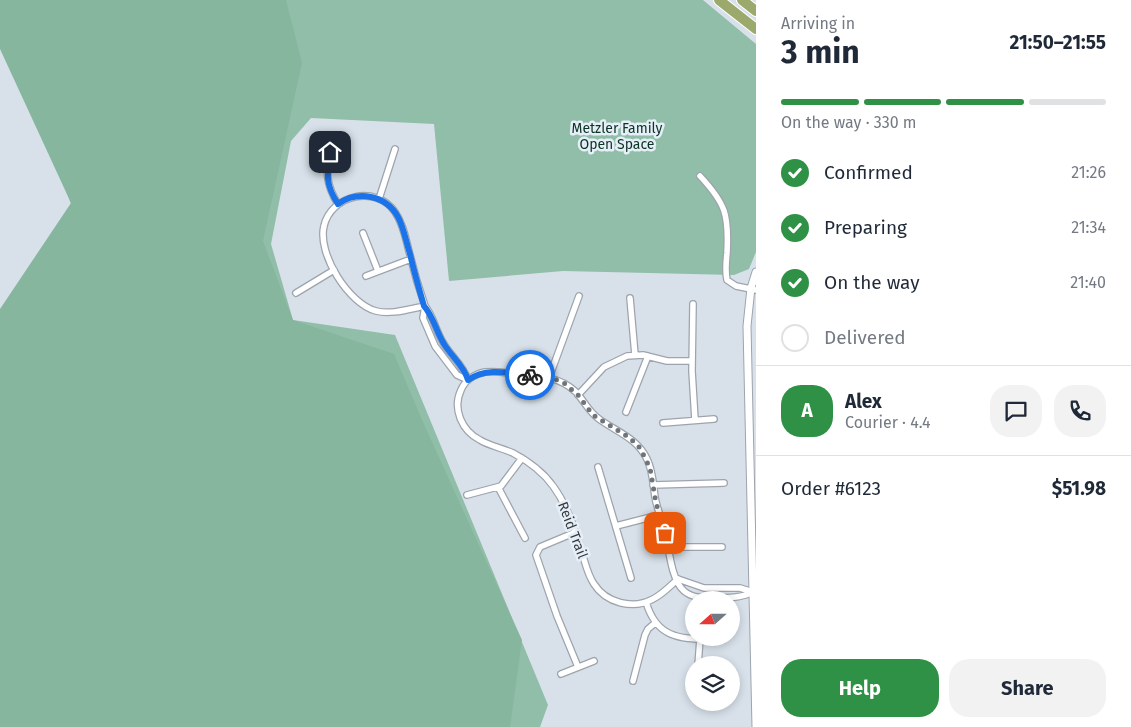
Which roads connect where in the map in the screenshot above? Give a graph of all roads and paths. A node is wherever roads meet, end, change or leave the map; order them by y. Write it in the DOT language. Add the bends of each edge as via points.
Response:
graph roads {
  1 [pos="719,0"];
  2 [pos="742,0"];
  3 [pos="756,11"];
  4 [pos="756,28"];
  5 [pos="331,136"];
  6 [pos="395,149"];
  7 [pos="700,176"];
  8 [pos="379,199"];
  9 [pos="338,204"];
  10 [pos="363,233"];
  11 [pos="411,259"];
  12 [pos="334,270"];
  13 [pos="378,271"];
  14 [pos="756,272"];
  15 [pos="366,276"];
  16 [pos="754,289"];
  17 [pos="296,293"];
  18 [pos="579,296"];
  19 [pos="630,298"];
  20 [pos="693,304"];
  21 [pos="424,306"];
  22 [pos="635,354"];
  23 [pos="648,356"];
  24 [pos="692,362"];
  25 [pos="549,378"];
  26 [pos="468,380"];
  27 [pos="578,395"];
  28 [pos="626,412"];
  29 [pos="714,419"];
  30 [pos="695,420"];
  31 [pos="663,423"];
  32 [pos="522,458"];
  33 [pos="598,467"];
  34 [pos="724,483"];
  35 [pos="653,485"];
  36 [pos="498,487"];
  37 [pos="467,495"];
  38 [pos="659,515"];
  39 [pos="616,526"];
  40 [pos="576,532"];
  41 [pos="525,538"];
  42 [pos="668,547"];
  43 [pos="722,547"];
  44 [pos="631,578"];
  45 [pos="678,579"];
  46 [pos="753,592"];
  47 [pos="646,602"];
  48 [pos="655,623"];
  49 [pos="685,637"];
  50 [pos="594,661"];
  51 [pos="578,667"];
  52 [pos="560,674"];
  53 [pos="633,682"];
  54 [pos="756,727"];
  1 -- 4 [label="highway"];
  2 -- 3 [label="highway"];
  5 -- 9 [label="street" via="327,179"];
  6 -- 8 [label="street"];
  7 -- 16 [label="street" via="718,196 726,216 727,280 736,286"];
  8 -- 9 [label="street" via="357,196"];
  8 -- 11 [label="street" via="398,217"];
  9 -- 12 [label="street" via="327,217 323,232 324,247"];
  10 -- 13 [label="street"];
  11 -- 13 [label="street"];
  11 -- 21 [label="street"];
  12 -- 17 [label="street"];
  12 -- 21 [label="street" via="353,298 368,308 387,312"];
  13 -- 15 [label="street"];
  14 -- 16 [label="street"];
  16 -- 46 [label="street" via="747,326"];
  18 -- 25 [label="street"];
  19 -- 22 [label="street"];
  20 -- 24 [label="street"];
  21 -- 26 [label="street"];
  21 -- 26 [label="street" via="423,318 435,346 457,375"];
  22 -- 23 [label="street"];
  22 -- 27 [label="street" via="604,367"];
  23 -- 24 [label="street"];
  23 -- 28 [label="street"];
  24 -- 30 [label="street"];
  25 -- 26 [label="street" via="489,372"];
  25 -- 27 [label="street" via="564,383"];
  26 -- 32 [label="street, Reid Trail" via="458,401 464,425 480,441"];
  27 -- 35 [label="street" via="593,415 640,448 649,463"];
  29 -- 30 [label="street"];
  30 -- 31 [label="street"];
  32 -- 36 [label="street"];
  32 -- 40 [label="street, Reid Trail" via="551,484"];
  33 -- 39 [label="street"];
  34 -- 35 [label="street"];
  35 -- 38 [label="street"];
  36 -- 37 [label="street"];
  36 -- 41 [label="street"];
  38 -- 39 [label="street"];
  38 -- 42 [label="street"];
  39 -- 44 [label="street"];
  40 -- 47 [label="street, Reid Trail" via="590,575 599,590 622,603"];
  40 -- 51 [label="street" via="540,548 536,555 556,616"];
  42 -- 43 [label="street"];
  42 -- 45 [label="street"];
  45 -- 46 [label="street" via="704,588 740,588"];
  45 -- 46 [label="street" via="683,590 698,597 735,597"];
  45 -- 47 [label="street"];
  46 -- 54 [label="street"];
  47 -- 48 [label="street"];
  48 -- 49 [label="street" via="670,635"];
  48 -- 53 [label="street" via="644,635"];
  50 -- 51 [label="street"];
  51 -- 52 [label="street"];
}
